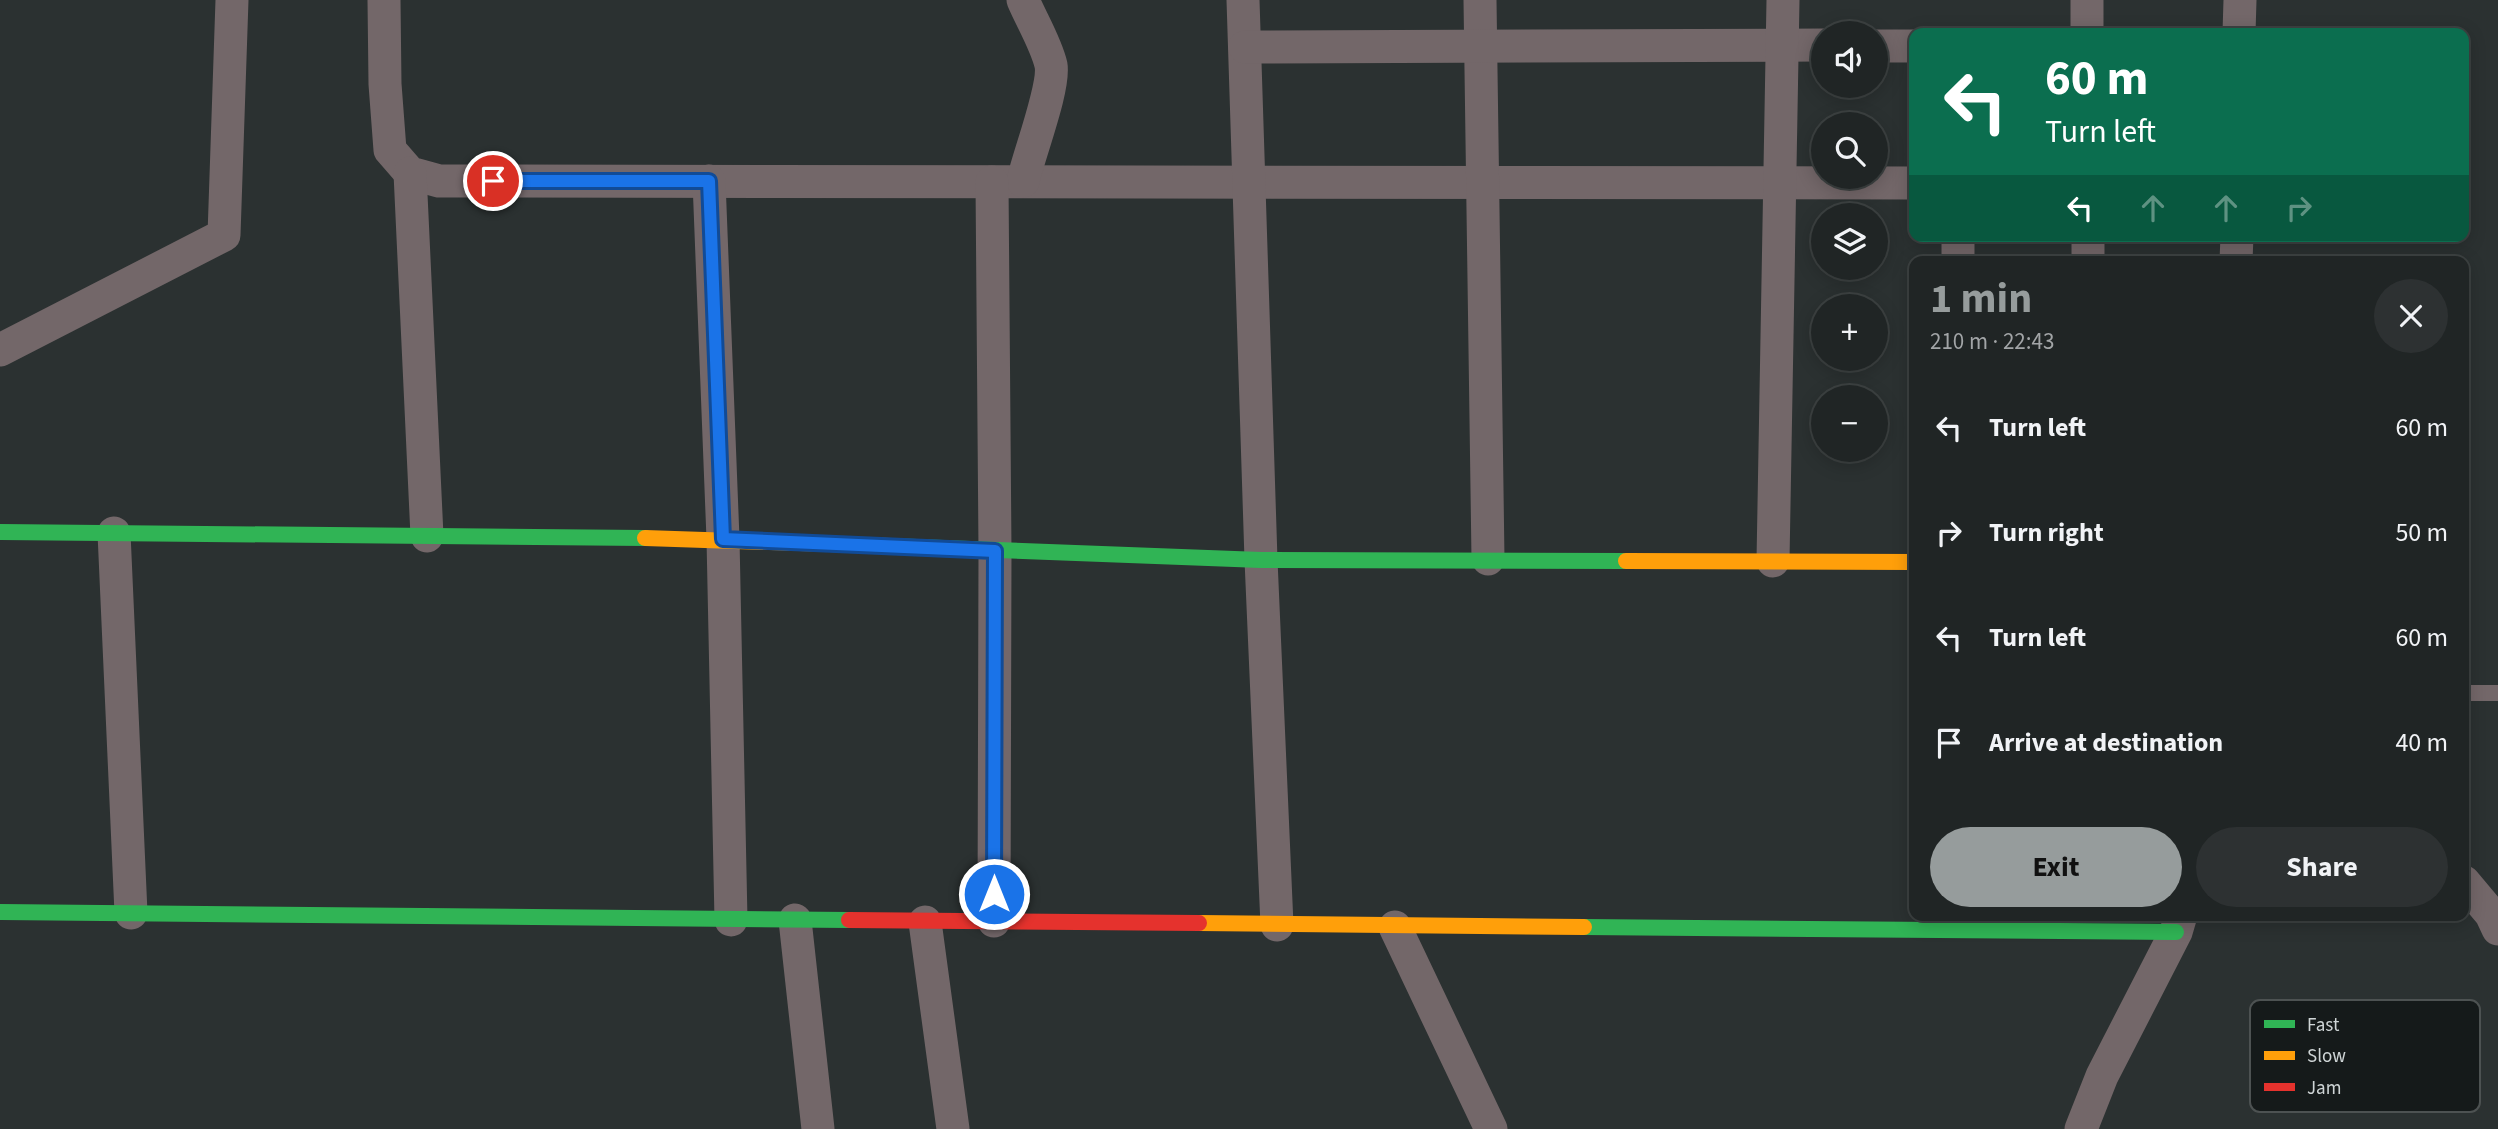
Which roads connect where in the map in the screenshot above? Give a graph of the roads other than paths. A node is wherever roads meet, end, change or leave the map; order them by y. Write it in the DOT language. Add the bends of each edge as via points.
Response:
graph roads {
  1 [pos="232,0"];
  2 [pos="384,0"];
  3 [pos="1023,0"];
  4 [pos="1243,0"];
  5 [pos="1480,0"];
  6 [pos="1783,0"];
  7 [pos="2087,0"];
  8 [pos="2240,0"];
  9 [pos="2087,28"];
  10 [pos="2239,28"];
  11 [pos="1782,45"];
  12 [pos="1811,45"];
  13 [pos="1480,46"];
  14 [pos="1888,46"];
  15 [pos="1909,46"];
  16 [pos="1245,47"];
  17 [pos="410,173"];
  18 [pos="709,181"];
  19 [pos="1007,181"];
  20 [pos="1250,181"];
  21 [pos="1481,182"];
  22 [pos="1781,183"];
  23 [pos="1909,183"];
  24 [pos="0,350"];
  25 [pos="0,532"];
  26 [pos="114,533"];
  27 [pos="427,536"];
  28 [pos="723,539"];
  29 [pos="995,551"];
  30 [pos="1489,559"];
  31 [pos="1261,560"];
  32 [pos="1773,562"];
  33 [pos="1909,562"];
  34 [pos="2469,693"];
  35 [pos="2498,693"];
  36 [pos="2469,888"];
  37 [pos="0,912"];
  38 [pos="131,913"];
  39 [pos="731,920"];
  40 [pos="795,920"];
  41 [pos="994,921"];
  42 [pos="925,922"];
  43 [pos="2178,924"];
  44 [pos="1277,925"];
  45 [pos="1395,927"];
  46 [pos="2498,929"];
  47 [pos="818,1129"];
  48 [pos="953,1129"];
  49 [pos="1491,1129"];
  50 [pos="2081,1129"];
  1 -- 24 [label="street" via="224,235"];
  2 -- 17 [label="street" via="390,150"];
  3 -- 19 [label="street" via="1051,64 1052,84 1031,148"];
  4 -- 16 [label="street"];
  5 -- 13 [label="street"];
  6 -- 11 [label="street"];
  7 -- 9 [label="street"];
  8 -- 10 [label="street"];
  11 -- 12 [label="street"];
  11 -- 13 [label="street"];
  11 -- 22 [label="street"];
  13 -- 16 [label="street"];
  13 -- 21 [label="street"];
  14 -- 15 [label="street"];
  16 -- 20 [label="street"];
  17 -- 18 [label="street" via="439,181"];
  17 -- 27 [label="street"];
  18 -- 19 [label="street"];
  18 -- 28 [label="street"];
  19 -- 20 [label="street"];
  19 -- 29 [label="street"];
  20 -- 21 [label="street"];
  20 -- 31 [label="street"];
  21 -- 22 [label="street"];
  21 -- 30 [label="street"];
  22 -- 23 [label="street"];
  22 -- 32 [label="street"];
  25 -- 26 [label="street"];
  26 -- 27 [label="street"];
  26 -- 38 [label="street"];
  27 -- 28 [label="street"];
  28 -- 29 [label="street"];
  28 -- 39 [label="street"];
  29 -- 31 [label="street"];
  29 -- 41 [label="street"];
  30 -- 31 [label="street"];
  30 -- 32 [label="street"];
  31 -- 44 [label="street"];
  32 -- 33 [label="street"];
  34 -- 35 [label="lane"];
  36 -- 46 [label="street"];
  37 -- 38 [label="street"];
  38 -- 39 [label="street"];
  39 -- 40 [label="street"];
  40 -- 42 [label="street"];
  40 -- 47 [label="street"];
  41 -- 42 [label="street"];
  41 -- 44 [label="street"];
  42 -- 48 [label="street"];
  43 -- 45 [label="street"];
  43 -- 50 [label="street" via="2102,1076"];
  44 -- 45 [label="street"];
  45 -- 49 [label="street"];
}
